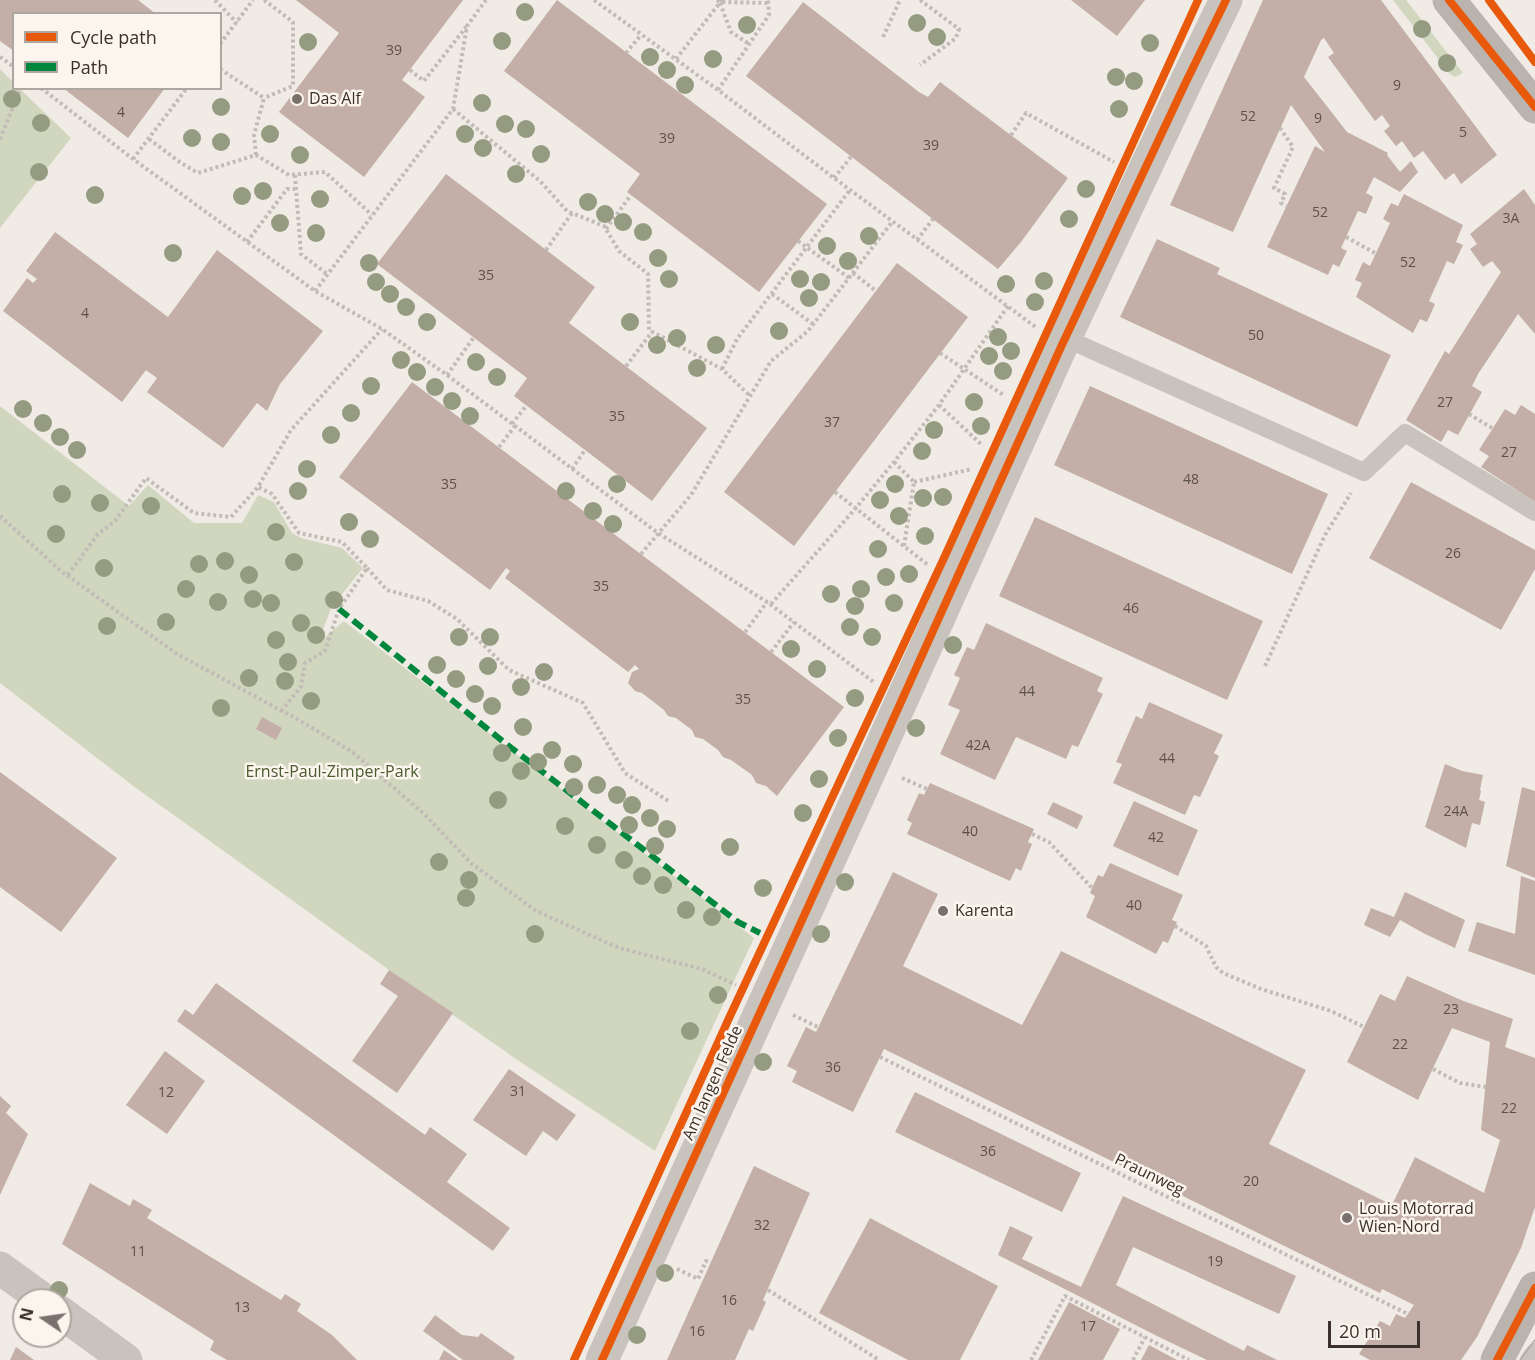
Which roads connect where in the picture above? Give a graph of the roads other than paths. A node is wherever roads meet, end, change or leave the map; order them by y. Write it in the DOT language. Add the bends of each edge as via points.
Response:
graph roads {
  1 [pos="1226,0"];
  2 [pos="1449,0"];
  3 [pos="1535,107"];
  4 [pos="1051,333"];
  5 [pos="1535,512"];
  6 [pos="0,1268"];
  7 [pos="28,1288"];
  8 [pos="1535,1288"];
  9 [pos="72,1321"];
  10 [pos="1527,1324"];
  11 [pos="1535,1352"];
  12 [pos="126,1360"];
  13 [pos="602,1360"];
  14 [pos="1497,1360"];
  15 [pos="1529,1360"];
  1 -- 4 [label="street, Am langen Felde"];
  2 -- 3 [label="main road"];
  4 -- 5 [label="lane" via="1364,472 1405,433"];
  4 -- 13 [label="street, Am langen Felde"];
  6 -- 7 [label="street"];
  8 -- 10 [label="main road"];
  9 -- 12 [label="street"];
  10 -- 14 [label="main road"];
  11 -- 15 [label="lane"];
}
